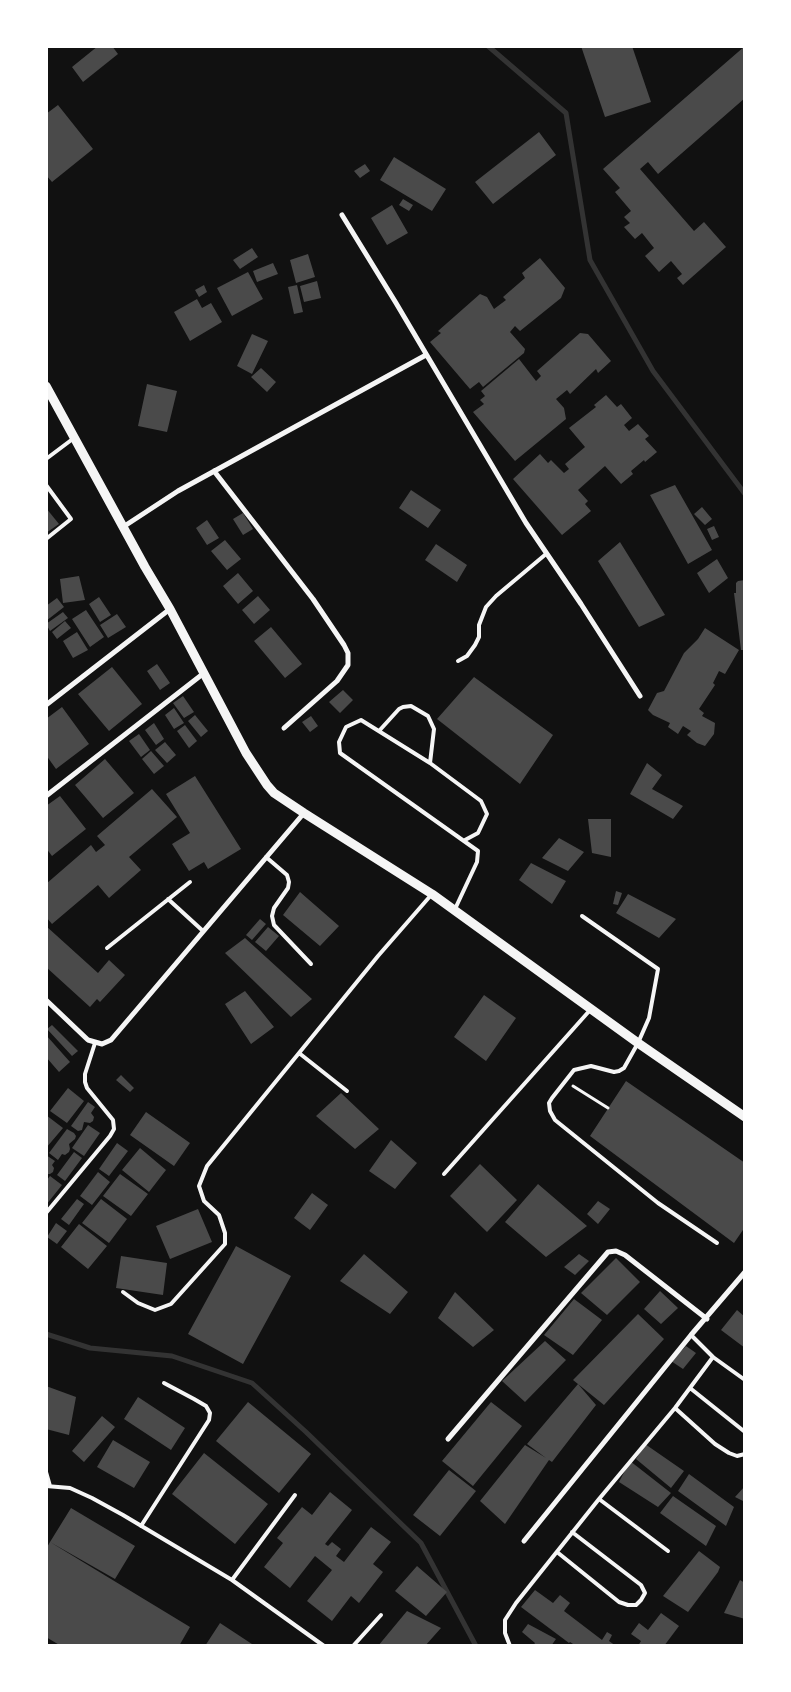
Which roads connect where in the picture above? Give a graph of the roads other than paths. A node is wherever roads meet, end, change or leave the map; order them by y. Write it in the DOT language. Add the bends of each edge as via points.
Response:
graph roads {
  1 [pos="342,215"];
  2 [pos="426,355"];
  3 [pos="46,386"];
  4 [pos="74,438"];
  5 [pos="46,459"];
  6 [pos="214,471"];
  7 [pos="46,485"];
  8 [pos="123,527"];
  9 [pos="46,539"];
  10 [pos="546,554"];
  11 [pos="170,609"];
  12 [pos="458,661"];
  13 [pos="204,673"];
  14 [pos="640,696"];
  15 [pos="46,705"];
  16 [pos="284,728"];
  17 [pos="380,731"];
  18 [pos="430,763"];
  19 [pos="46,796"];
  20 [pos="304,813"];
  21 [pos="465,840"];
  22 [pos="266,857"];
  23 [pos="190,882"];
  24 [pos="432,894"];
  25 [pos="168,899"];
  26 [pos="454,910"];
  27 [pos="582,916"];
  28 [pos="203,931"];
  29 [pos="107,948"];
  30 [pos="310,964"];
  31 [pos="46,1000"];
  32 [pos="591,1009"];
  33 [pos="96,1043"];
  34 [pos="638,1043"];
  35 [pos="299,1053"];
  36 [pos="347,1091"];
  37 [pos="745,1117"];
  38 [pos="444,1174"];
  39 [pos="46,1213"];
  40 [pos="718,1243"];
  41 [pos="745,1272"];
  42 [pos="123,1292"];
  43 [pos="707,1319"];
  44 [pos="691,1335"];
  45 [pos="713,1357"];
  46 [pos="745,1380"];
  47 [pos="164,1383"];
  48 [pos="690,1388"];
  49 [pos="675,1408"];
  50 [pos="745,1432"];
  51 [pos="448,1439"];
  52 [pos="745,1454"];
  53 [pos="46,1472"];
  54 [pos="48,1486"];
  55 [pos="295,1495"];
  56 [pos="598,1499"];
  57 [pos="140,1526"];
  58 [pos="572,1532"];
  59 [pos="524,1541"];
  60 [pos="668,1551"];
  61 [pos="557,1552"];
  62 [pos="232,1580"];
  63 [pos="381,1615"];
  64 [pos="324,1646"];
  65 [pos="353,1646"];
  66 [pos="510,1646"];
  1 -- 2 [label="street"];
  2 -- 6 [label="street"];
  2 -- 10 [label="street"];
  3 -- 4 [label="street"];
  4 -- 5 [label="lane"];
  4 -- 8 [label="street"];
  6 -- 8 [label="street"];
  6 -- 16 [label="street" via="313,599 349,656 337,681"];
  7 -- 9 [label="lane" via="71,518"];
  8 -- 11 [label="street"];
  10 -- 12 [label="lane" via="486,607 475,645 467,656"];
  10 -- 14 [label="street"];
  11 -- 13 [label="street"];
  11 -- 15 [label="street"];
  13 -- 19 [label="street"];
  13 -- 20 [label="street" via="246,754 267,785"];
  17 -- 18 [label="lane"];
  17 -- 18 [label="lane" via="403,707 411,706 428,716 434,729"];
  17 -- 21 [label="lane" via="361,720 346,727 339,742 340,754"];
  18 -- 21 [label="lane" via="481,801 487,814 478,833"];
  20 -- 22 [label="street"];
  20 -- 24 [label="street"];
  21 -- 26 [label="lane" via="478,851 477,862"];
  22 -- 28 [label="street"];
  22 -- 30 [label="lane" via="287,875 289,882 274,908 274,925"];
  23 -- 25 [label="lane"];
  24 -- 26 [label="street"];
  24 -- 35 [label="lane"];
  25 -- 28 [label="lane"];
  25 -- 29 [label="lane"];
  26 -- 32 [label="street"];
  27 -- 34 [label="lane" via="658,969 651,1009"];
  28 -- 33 [label="street" via="111,1040"];
  31 -- 33 [label="street" via="88,1040"];
  32 -- 34 [label="street"];
  32 -- 38 [label="lane"];
  33 -- 39 [label="lane" via="85,1082 113,1120 114,1129"];
  34 -- 37 [label="street"];
  34 -- 40 [label="lane" via="619,1071 591,1066 574,1070 549,1103 550,1111 555,1120 658,1202"];
  35 -- 36 [label="lane"];
  35 -- 42 [label="lane" via="208,1166 199,1186 204,1200 219,1215 225,1233 224,1244 172,1304 155,1310"];
  41 -- 43 [label="street"];
  43 -- 44 [label="street"];
  43 -- 51 [label="street" via="625,1255 608,1252"];
  44 -- 45 [label="lane"];
  44 -- 59 [label="street"];
  45 -- 46 [label="lane"];
  45 -- 48 [label="lane"];
  47 -- 57 [label="lane" via="206,1406 209,1420"];
  48 -- 49 [label="lane"];
  48 -- 50 [label="lane"];
  49 -- 52 [label="lane" via="722,1448 737,1456"];
  49 -- 56 [label="lane"];
  53 -- 54 [label="lane"];
  54 -- 57 [label="lane" via="70,1488"];
  55 -- 62 [label="lane"];
  56 -- 58 [label="lane"];
  56 -- 60 [label="lane"];
  57 -- 62 [label="lane"];
  58 -- 61 [label="lane"];
  58 -- 61 [label="lane" via="640,1585 645,1593 642,1600 636,1605 619,1602"];
  61 -- 66 [label="lane" via="505,1620"];
  62 -- 64 [label="lane"];
  63 -- 65 [label="lane"];
}
